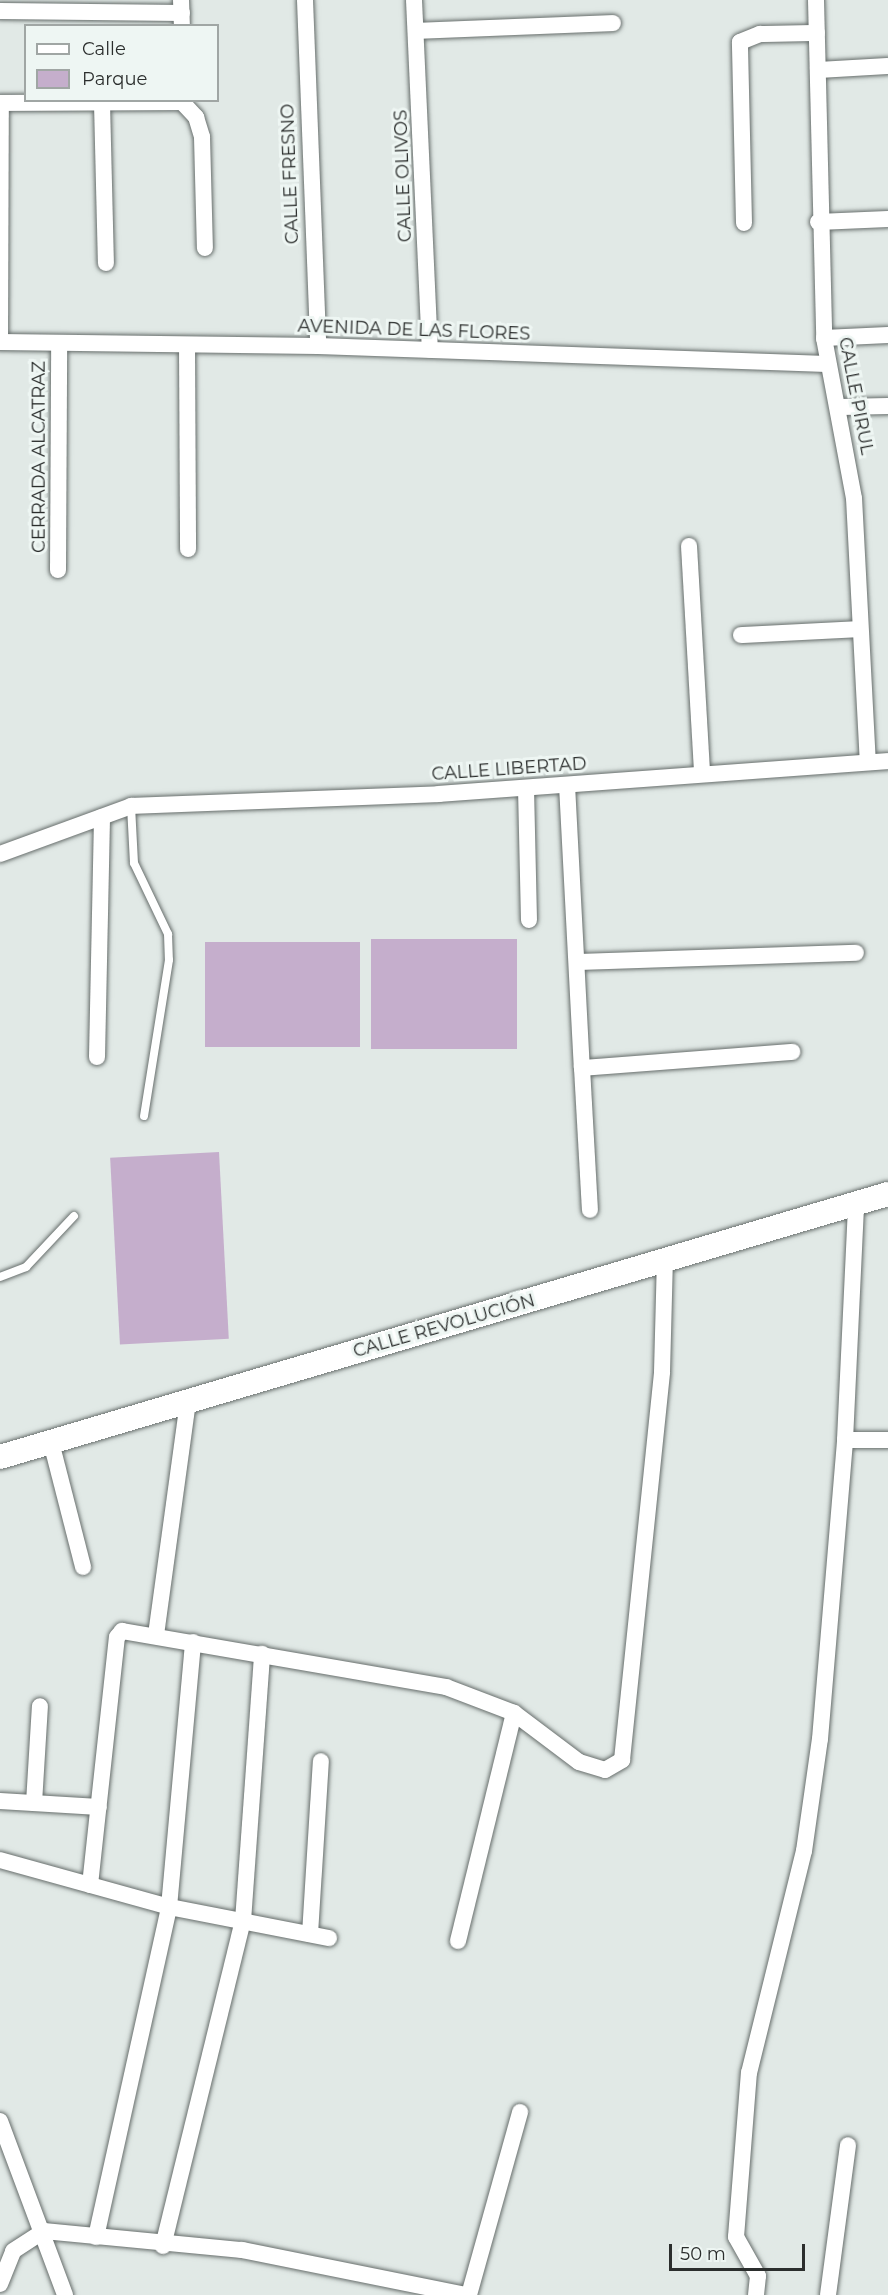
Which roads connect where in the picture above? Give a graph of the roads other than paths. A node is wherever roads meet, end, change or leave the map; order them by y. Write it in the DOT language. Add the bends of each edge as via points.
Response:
graph roads {
  1 [pos="306,0"];
  2 [pos="414,0"];
  3 [pos="816,0"];
  4 [pos="0,11"];
  5 [pos="182,13"];
  6 [pos="612,23"];
  7 [pos="416,31"];
  8 [pos="818,33"];
  9 [pos="888,66"];
  10 [pos="818,70"];
  11 [pos="142,102"];
  12 [pos="183,102"];
  13 [pos="0,103"];
  14 [pos="102,103"];
  15 [pos="888,219"];
  16 [pos="818,222"];
  17 [pos="744,223"];
  18 [pos="205,248"];
  19 [pos="106,262"];
  20 [pos="888,335"];
  21 [pos="824,338"];
  22 [pos="0,342"];
  23 [pos="59,345"];
  24 [pos="187,345"];
  25 [pos="318,346"];
  26 [pos="430,350"];
  27 [pos="827,364"];
  28 [pos="888,406"];
  29 [pos="841,407"];
  30 [pos="689,546"];
  31 [pos="188,549"];
  32 [pos="58,570"];
  33 [pos="858,629"];
  34 [pos="741,635"];
  35 [pos="888,761"];
  36 [pos="868,762"];
  37 [pos="702,774"];
  38 [pos="567,785"];
  39 [pos="526,788"];
  40 [pos="131,806"];
  41 [pos="102,817"];
  42 [pos="0,854"];
  43 [pos="529,920"];
  44 [pos="856,953"];
  45 [pos="579,962"];
  46 [pos="792,1052"];
  47 [pos="97,1057"];
  48 [pos="582,1068"];
  49 [pos="144,1116"];
  50 [pos="888,1194"];
  51 [pos="856,1204"];
  52 [pos="590,1210"];
  53 [pos="74,1216"];
  54 [pos="665,1261"];
  55 [pos="0,1277"];
  56 [pos="188,1401"];
  57 [pos="845,1440"];
  58 [pos="888,1440"];
  59 [pos="51,1442"];
  60 [pos="0,1457"];
  61 [pos="83,1567"];
  62 [pos="156,1635"];
  63 [pos="193,1642"];
  64 [pos="262,1654"];
  65 [pos="40,1706"];
  66 [pos="514,1713"];
  67 [pos="321,1761"];
  68 [pos="0,1801"];
  69 [pos="34,1803"];
  70 [pos="99,1807"];
  71 [pos="0,1860"];
  72 [pos="90,1885"];
  73 [pos="169,1907"];
  74 [pos="243,1921"];
  75 [pos="310,1934"];
  76 [pos="329,1938"];
  77 [pos="458,1941"];
  78 [pos="520,2112"];
  79 [pos="0,2121"];
  80 [pos="848,2145"];
  81 [pos="44,2231"];
  82 [pos="96,2237"];
  83 [pos="162,2246"];
  84 [pos="0,2284"];
  85 [pos="435,2292"];
  86 [pos="65,2295"];
  87 [pos="467,2295"];
  88 [pos="756,2295"];
  89 [pos="828,2295"];
  1 -- 25 [label="street, CALLE FRESNO"];
  2 -- 7 [label="street, CALLE OLIVOS"];
  3 -- 8 [label="street, CALLE PIRUL"];
  4 -- 5 [label="street"];
  6 -- 7 [label="street"];
  7 -- 26 [label="street, CALLE OLIVOS"];
  8 -- 10 [label="street, CALLE PIRUL"];
  8 -- 17 [label="street" via="760,34 740,42"];
  9 -- 10 [label="street"];
  10 -- 16 [label="street, CALLE PIRUL"];
  11 -- 14 [label="street"];
  12 -- 18 [label="street" via="196,117 202,137"];
  13 -- 14 [label="street"];
  13 -- 22 [label="street"];
  14 -- 19 [label="street"];
  15 -- 16 [label="street"];
  16 -- 21 [label="street, CALLE PIRUL"];
  20 -- 21 [label="street"];
  21 -- 27 [label="street, CALLE PIRUL"];
  22 -- 23 [label="street, AVENIDA DE LAS FLORES"];
  23 -- 24 [label="street, AVENIDA DE LAS FLORES"];
  23 -- 32 [label="street, CERRADA ALCATRAZ"];
  24 -- 25 [label="street, AVENIDA DE LAS FLORES"];
  24 -- 31 [label="street"];
  25 -- 26 [label="street, AVENIDA DE LAS FLORES"];
  26 -- 27 [label="street, AVENIDA DE LAS FLORES"];
  27 -- 29 [label="street, CALLE PIRUL"];
  28 -- 29 [label="street"];
  29 -- 33 [label="street, CALLE PIRUL" via="854,498"];
  30 -- 37 [label="street"];
  33 -- 34 [label="street"];
  33 -- 36 [label="street, CALLE PIRUL"];
  35 -- 36 [label="street, CALLE LIBERTAD"];
  36 -- 37 [label="street, CALLE LIBERTAD"];
  37 -- 38 [label="street, CALLE LIBERTAD"];
  38 -- 39 [label="street, CALLE LIBERTAD"];
  38 -- 45 [label="street"];
  39 -- 40 [label="street, CALLE LIBERTAD"];
  39 -- 43 [label="street"];
  40 -- 41 [label="street"];
  40 -- 49 [label="lane" via="134,863 168,934 169,960"];
  41 -- 42 [label="street"];
  41 -- 47 [label="street"];
  44 -- 45 [label="street"];
  45 -- 48 [label="street"];
  46 -- 48 [label="street"];
  48 -- 52 [label="street"];
  50 -- 51 [label="street, CALLE REVOLUCIÓN"];
  51 -- 54 [label="street, CALLE REVOLUCIÓN"];
  51 -- 57 [label="street"];
  53 -- 55 [label="lane" via="26,1267"];
  54 -- 56 [label="street, CALLE REVOLUCIÓN"];
  54 -- 66 [label="street" via="662,1372 622,1760 605,1770 579,1762"];
  56 -- 59 [label="street, CALLE REVOLUCIÓN"];
  56 -- 62 [label="street"];
  57 -- 58 [label="street"];
  57 -- 88 [label="street" via="820,1739 804,1851 749,2073 736,2237 758,2276"];
  59 -- 60 [label="street, CALLE REVOLUCIÓN"];
  59 -- 61 [label="street"];
  62 -- 63 [label="street"];
  62 -- 70 [label="street" via="129,1630 117,1637"];
  63 -- 64 [label="street"];
  63 -- 73 [label="street"];
  64 -- 66 [label="street" via="446,1687"];
  64 -- 74 [label="street"];
  65 -- 69 [label="street"];
  66 -- 77 [label="street"];
  67 -- 75 [label="street"];
  68 -- 69 [label="street"];
  69 -- 70 [label="street"];
  70 -- 72 [label="street"];
  71 -- 72 [label="street"];
  72 -- 73 [label="street"];
  73 -- 74 [label="street"];
  73 -- 82 [label="street"];
  74 -- 75 [label="street"];
  74 -- 83 [label="street"];
  75 -- 76 [label="street"];
  78 -- 87 [label="street"];
  79 -- 81 [label="street"];
  80 -- 89 [label="street"];
  81 -- 82 [label="street"];
  81 -- 84 [label="street" via="13,2251"];
  81 -- 86 [label="street"];
  82 -- 83 [label="street"];
  83 -- 85 [label="street" via="242,2250"];
  85 -- 87 [label="street"];
}
